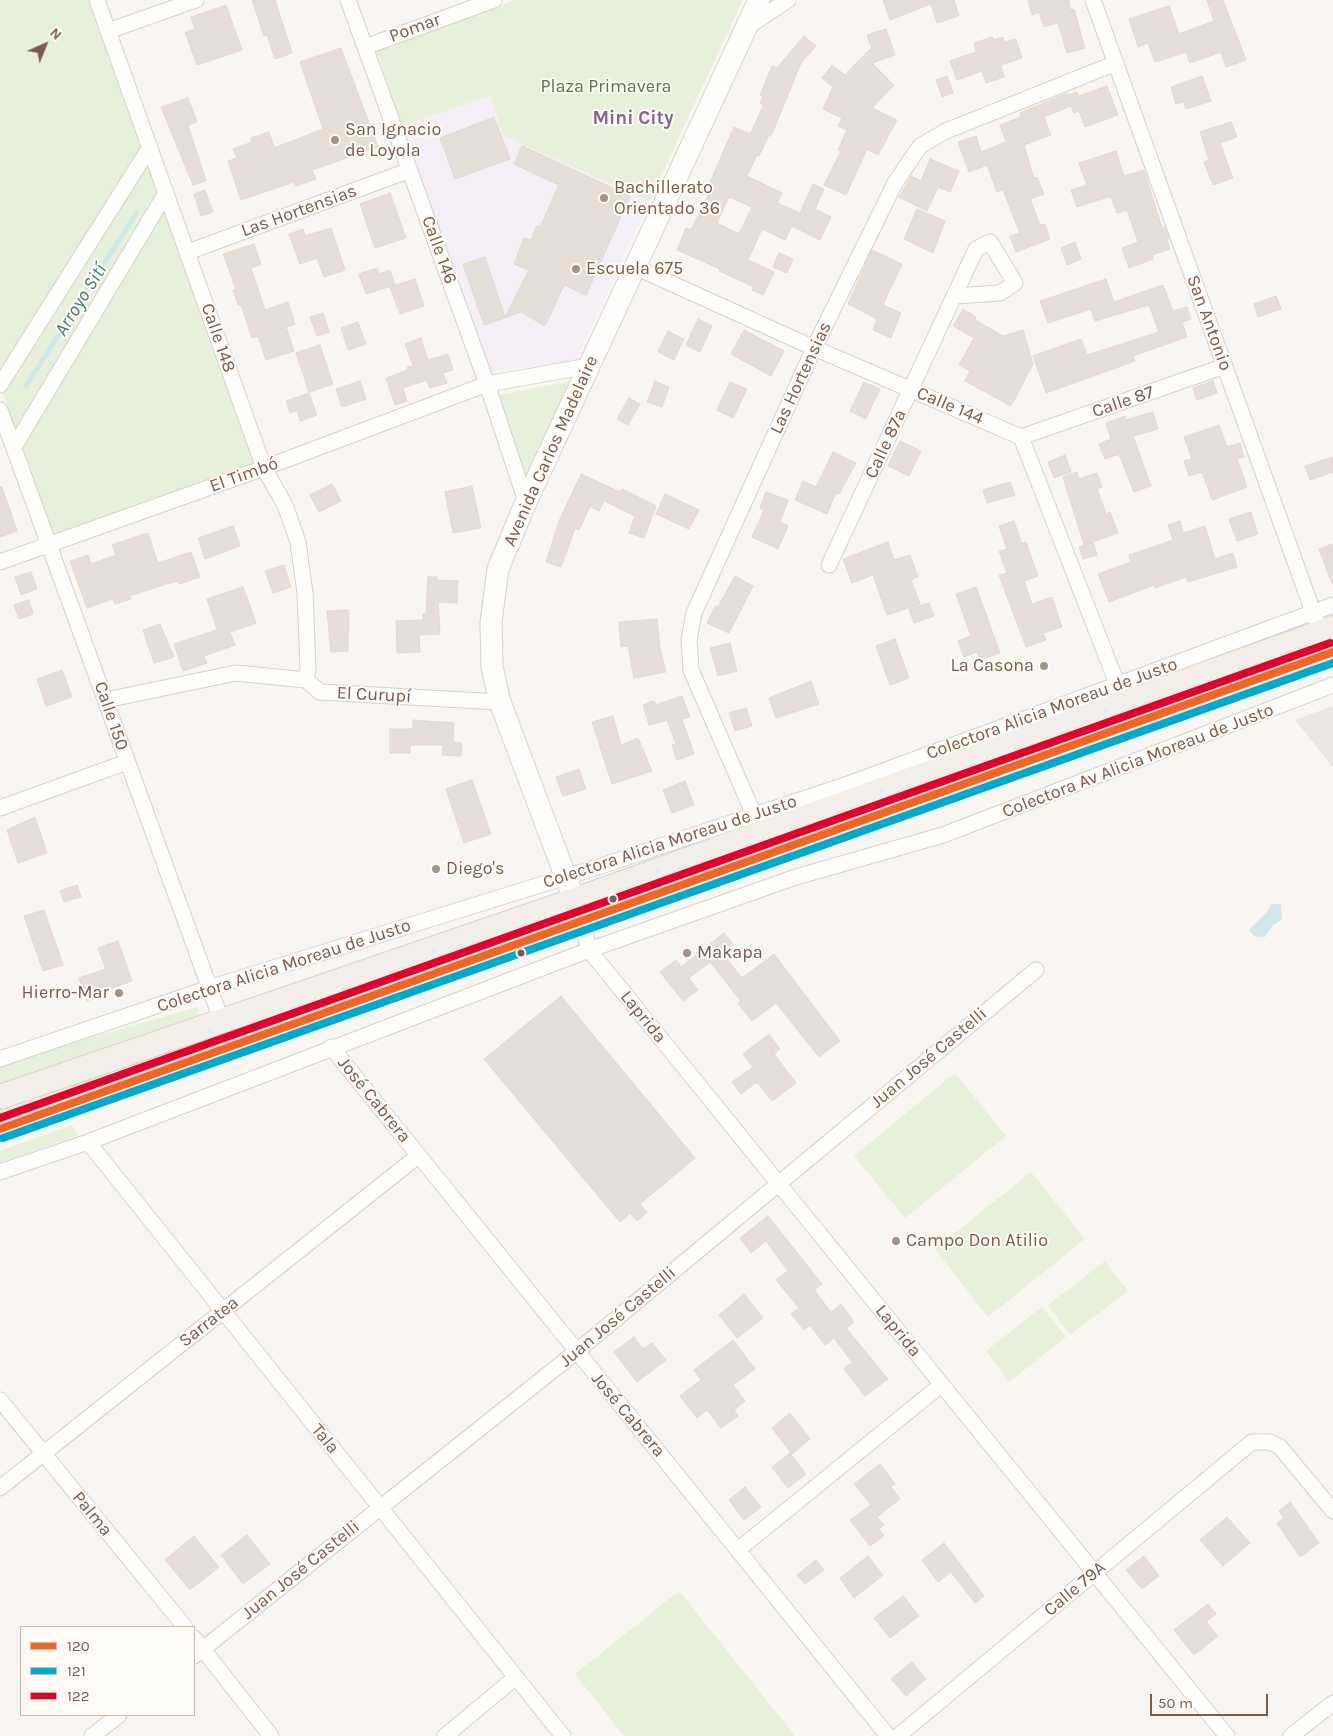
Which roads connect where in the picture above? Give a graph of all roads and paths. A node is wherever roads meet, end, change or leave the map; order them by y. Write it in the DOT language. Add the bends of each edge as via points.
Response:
graph roads {
  1 [pos="98,0"];
  2 [pos="196,0"];
  3 [pos="348,0"];
  4 [pos="494,0"];
  5 [pos="759,0"];
  6 [pos="788,0"];
  7 [pos="1093,0"];
  8 [pos="746,28"];
  9 [pos="108,31"];
  10 [pos="365,47"];
  11 [pos="1116,63"];
  12 [pos="150,147"];
  13 [pos="410,170"];
  14 [pos="166,193"];
  15 [pos="188,252"];
  16 [pos="635,267"];
  17 [pos="955,296"];
  18 [pos="814,348"];
  19 [pos="589,366"];
  20 [pos="1225,366"];
  21 [pos="487,384"];
  22 [pos="0,385"];
  23 [pos="911,390"];
  24 [pos="0,410"];
  25 [pos="1021,437"];
  26 [pos="14,447"];
  27 [pos="264,468"];
  28 [pos="526,502"];
  29 [pos="50,544"];
  30 [pos="0,562"];
  31 [pos="829,565"];
  32 [pos="1333,605"];
  33 [pos="1325,637"];
  34 [pos="306,680"];
  35 [pos="1333,685"];
  36 [pos="1118,686"];
  37 [pos="106,700"];
  38 [pos="500,702"];
  39 [pos="127,762"];
  40 [pos="0,808"];
  41 [pos="754,815"];
  42 [pos="566,876"];
  43 [pos="578,910"];
  44 [pos="589,950"];
  45 [pos="1036,970"];
  46 [pos="209,988"];
  47 [pos="222,1022"];
  48 [pos="331,1047"];
  49 [pos="0,1059"];
  50 [pos="0,1097"];
  51 [pos="0,1128"];
  52 [pos="88,1142"];
  53 [pos="418,1156"];
  54 [pos="0,1172"];
  55 [pos="778,1183"];
  56 [pos="223,1312"];
  57 [pos="576,1352"];
  58 [pos="942,1385"];
  59 [pos="0,1400"];
  60 [pos="43,1453"];
  61 [pos="0,1488"];
  62 [pos="380,1507"];
  63 [pos="1333,1511"];
  64 [pos="739,1550"];
  65 [pos="1093,1573"];
  66 [pos="184,1626"];
  67 [pos="197,1647"];
  68 [pos="516,1677"];
  69 [pos="1333,1702"];
  70 [pos="118,1716"];
  71 [pos="92,1736"];
  72 [pos="271,1736"];
  73 [pos="445,1736"];
  74 [pos="563,1736"];
  75 [pos="888,1736"];
  76 [pos="898,1736"];
  77 [pos="1228,1736"];
  78 [pos="1291,1736"];
  1 -- 9 [label="street, Calle 148"];
  2 -- 9 [label="street"];
  3 -- 10 [label="street, Calle 146"];
  4 -- 10 [label="street, Pomar"];
  5 -- 8 [label="main road, Avenida Carlos Madelaire"];
  6 -- 8 [label="street"];
  7 -- 11 [label="street, San Antonio"];
  8 -- 16 [label="main road, Avenida Carlos Madelaire"];
  9 -- 12 [label="street, Calle 148"];
  10 -- 13 [label="street, Calle 146"];
  11 -- 18 [label="street, Las Hortensias" via="946,131 920,146 895,183"];
  11 -- 20 [label="street, San Antonio"];
  12 -- 14 [label="street, Calle 148"];
  12 -- 22 [label="street"];
  13 -- 15 [label="street, Las Hortensias"];
  13 -- 21 [label="street, Calle 146"];
  14 -- 15 [label="street, Calle 148"];
  14 -- 26 [label="street"];
  15 -- 27 [label="street, Calle 148"];
  16 -- 18 [label="street, Calle 144"];
  16 -- 19 [label="main road, Avenida Carlos Madelaire"];
  17 -- 23 [label="street, Calle 87a"];
  18 -- 23 [label="street, Calle 144"];
  18 -- 41 [label="street, Las Hortensias" via="694,613 689,640 691,670"];
  19 -- 21 [label="street"];
  19 -- 28 [label="main road, Avenida Carlos Madelaire"];
  20 -- 25 [label="street, Calle 87"];
  20 -- 33 [label="street, San Antonio"];
  21 -- 27 [label="street, El Timbó"];
  21 -- 28 [label="street, Calle 146"];
  23 -- 25 [label="street, Calle 144"];
  23 -- 31 [label="street, Calle 87a"];
  24 -- 26 [label="street, Calle 150"];
  25 -- 36 [label="street"];
  26 -- 29 [label="street, Calle 150"];
  27 -- 29 [label="street, El Timbó"];
  27 -- 34 [label="street, Calle 148" via="284,505 298,542 305,593"];
  28 -- 38 [label="main road, Avenida Carlos Madelaire" via="498,569 491,622 492,666"];
  29 -- 30 [label="street, El Timbó"];
  29 -- 37 [label="street, Calle 150"];
  32 -- 33 [label="street, Colectora Alicia Moreau de Justo"];
  33 -- 36 [label="street, Colectora Alicia Moreau de Justo"];
  33 -- 43 [label="main road"];
  34 -- 37 [label="street, El Curupí" via="236,673"];
  34 -- 38 [label="street, El Curupí" via="320,692"];
  35 -- 44 [label="street, Colectora Av Alicia Moreau de Justo" via="943,835 796,877"];
  36 -- 41 [label="street, Colectora Alicia Moreau de Justo"];
  37 -- 39 [label="street, Calle 150"];
  38 -- 42 [label="main road, Avenida Carlos Madelaire"];
  39 -- 40 [label="street"];
  39 -- 46 [label="street, Calle 150"];
  41 -- 42 [label="street, Colectora Alicia Moreau de Justo"];
  42 -- 43 [label="main road, Avenida Carlos Madelaire"];
  42 -- 46 [label="street, Colectora Alicia Moreau de Justo"];
  43 -- 44 [label="street, Laprida"];
  43 -- 47 [label="main road"];
  43 -- 51 [label="main road"];
  44 -- 48 [label="street"];
  44 -- 55 [label="street, Laprida"];
  45 -- 55 [label="street, Juan José Castelli"];
  46 -- 47 [label="street, Calle 150"];
  46 -- 49 [label="street, Colectora Alicia Moreau de Justo"];
  47 -- 50 [label="main road"];
  48 -- 52 [label="street"];
  48 -- 53 [label="street, José Cabrera"];
  52 -- 54 [label="street"];
  52 -- 56 [label="street, Tala"];
  53 -- 56 [label="street, Sarratea"];
  53 -- 57 [label="street, José Cabrera"];
  55 -- 57 [label="street, Juan José Castelli"];
  55 -- 58 [label="street, Laprida"];
  56 -- 60 [label="street, Sarratea"];
  56 -- 62 [label="street, Tala"];
  57 -- 62 [label="street, Juan José Castelli"];
  57 -- 64 [label="street, José Cabrera"];
  58 -- 64 [label="street"];
  58 -- 65 [label="street, Laprida"];
  59 -- 60 [label="street, Palma"];
  60 -- 61 [label="street, Sarratea"];
  60 -- 66 [label="street, Palma"];
  62 -- 67 [label="street, Juan José Castelli"];
  62 -- 68 [label="street, Tala"];
  63 -- 65 [label="street, Calle 79A" via="1280,1447 1270,1442 1252,1442"];
  64 -- 75 [label="street, José Cabrera"];
  65 -- 76 [label="street, Calle 79A"];
  65 -- 77 [label="street, Laprida"];
  67 -- 72 [label="street"];
  68 -- 73 [label="street"];
  68 -- 74 [label="street, Tala"];
  69 -- 78 [label="street"];
  70 -- 71 [label="street"];
}
